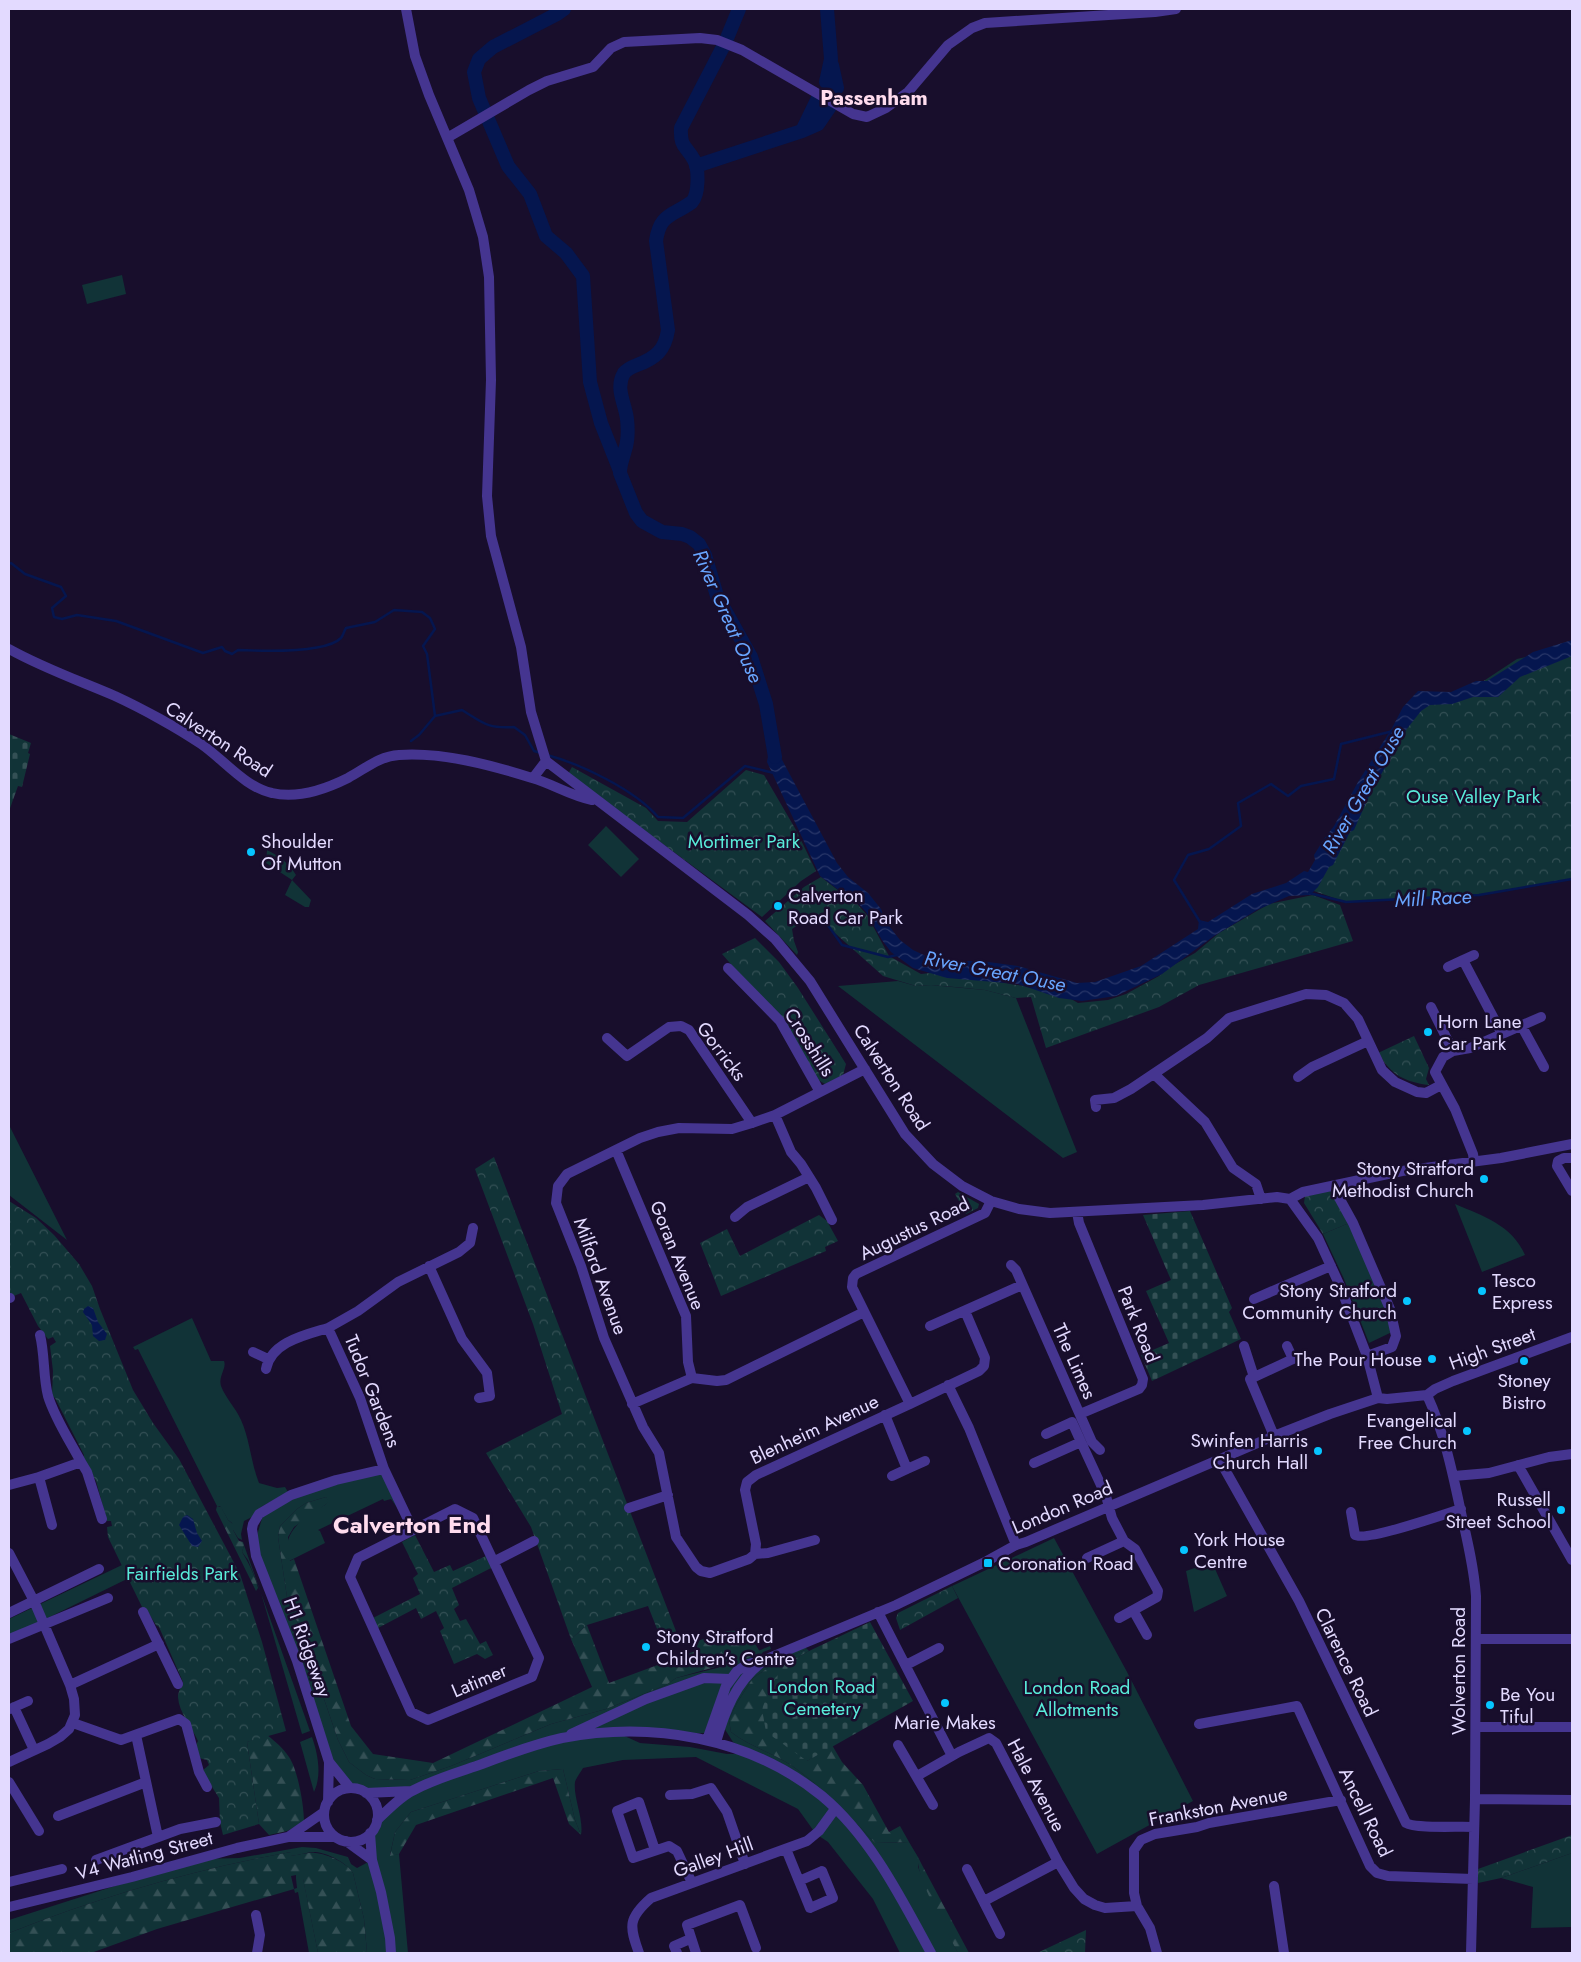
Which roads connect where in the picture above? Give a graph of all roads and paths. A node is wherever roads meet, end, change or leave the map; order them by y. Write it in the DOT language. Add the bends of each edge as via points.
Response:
graph roads {
  1 [pos="406,9"];
  2 [pos="1176,9"];
  3 [pos="447,138"];
  4 [pos="9,649"];
  5 [pos="543,755"];
  6 [pos="533,778"];
  7 [pos="596,800"];
  8 [pos="1474,954"];
  9 [pos="1463,960"];
  10 [pos="1448,967"];
  11 [pos="728,968"];
  12 [pos="1431,1007"];
  13 [pos="1541,1017"];
  14 [pos="1521,1025"];
  15 [pos="1502,1034"];
  16 [pos="607,1038"];
  17 [pos="1368,1041"];
  18 [pos="1453,1051"];
  19 [pos="1544,1067"];
  20 [pos="864,1069"];
  21 [pos="1154,1074"];
  22 [pos="1298,1077"];
  23 [pos="1441,1086"];
  24 [pos="820,1092"];
  25 [pos="1094,1101"];
  26 [pos="774,1115"];
  27 [pos="752,1123"];
  28 [pos="1572,1144"];
  29 [pos="616,1150"];
  30 [pos="1572,1158"];
  31 [pos="1474,1161"];
  32 [pos="810,1177"];
  33 [pos="1336,1186"];
  34 [pos="1572,1192"];
  35 [pos="1290,1198"];
  36 [pos="1261,1199"];
  37 [pos="991,1201"];
  38 [pos="1077,1212"];
  39 [pos="826,1215"];
  40 [pos="735,1217"];
  41 [pos="474,1228"];
  42 [pos="1010,1265"];
  43 [pos="428,1266"];
  44 [pos="1331,1266"];
  45 [pos="1022,1285"];
  46 [pos="1254,1299"];
  47 [pos="965,1311"];
  48 [pos="864,1312"];
  49 [pos="930,1326"];
  50 [pos="328,1328"];
  51 [pos="40,1335"];
  52 [pos="1572,1337"];
  53 [pos="1244,1346"];
  54 [pos="1287,1346"];
  55 [pos="253,1352"];
  56 [pos="1367,1356"];
  57 [pos="1254,1377"];
  58 [pos="692,1378"];
  59 [pos="948,1385"];
  60 [pos="1426,1396"];
  61 [pos="479,1398"];
  62 [pos="1378,1398"];
  63 [pos="632,1404"];
  64 [pos="910,1404"];
  65 [pos="1080,1414"];
  66 [pos="885,1415"];
  67 [pos="1046,1434"];
  68 [pos="1274,1436"];
  69 [pos="1081,1442"];
  70 [pos="1100,1450"];
  71 [pos="1572,1454"];
  72 [pos="1219,1459"];
  73 [pos="925,1461"];
  74 [pos="81,1462"];
  75 [pos="1034,1463"];
  76 [pos="1518,1465"];
  77 [pos="384,1468"];
  78 [pos="907,1469"];
  79 [pos="892,1476"];
  80 [pos="1454,1476"];
  81 [pos="39,1478"];
  82 [pos="9,1485"];
  83 [pos="668,1495"];
  84 [pos="1108,1506"];
  85 [pos="630,1508"];
  86 [pos="1461,1509"];
  87 [pos="264,1512"];
  88 [pos="1351,1512"];
  89 [pos="102,1519"];
  90 [pos="52,1526"];
  91 [pos="413,1530"];
  92 [pos="815,1540"];
  93 [pos="534,1541"];
  94 [pos="1124,1541"];
  95 [pos="1016,1544"];
  96 [pos="9,1554"];
  97 [pos="754,1554"];
  98 [pos="1087,1558"];
  99 [pos="1572,1560"];
  100 [pos="495,1561"];
  101 [pos="99,1569"];
  102 [pos="108,1598"];
  103 [pos="34,1601"];
  104 [pos="1134,1610"];
  105 [pos="144,1612"];
  106 [pos="878,1612"];
  107 [pos="9,1613"];
  108 [pos="1119,1618"];
  109 [pos="43,1624"];
  110 [pos="1147,1635"];
  111 [pos="9,1639"];
  112 [pos="1476,1639"];
  113 [pos="1572,1639"];
  114 [pos="159,1644"];
  115 [pos="940,1648"];
  116 [pos="764,1660"];
  117 [pos="906,1665"];
  118 [pos="730,1679"];
  119 [pos="178,1684"];
  120 [pos="70,1685"];
  121 [pos="28,1701"];
  122 [pos="12,1708"];
  123 [pos="73,1723"];
  124 [pos="1199,1724"];
  125 [pos="1476,1727"];
  126 [pos="1572,1728"];
  127 [pos="136,1735"];
  128 [pos="561,1738"];
  129 [pos="712,1741"];
  130 [pos="898,1745"];
  131 [pos="34,1750"];
  132 [pos="952,1756"];
  133 [pos="9,1762"];
  134 [pos="328,1762"];
  135 [pos="917,1776"];
  136 [pos="9,1782"];
  137 [pos="146,1782"];
  138 [pos="207,1786"];
  139 [pos="350,1788"];
  140 [pos="411,1791"];
  141 [pos="366,1793"];
  142 [pos="670,1795"];
  143 [pos="1475,1799"];
  144 [pos="1341,1800"];
  145 [pos="1572,1800"];
  146 [pos="933,1805"];
  147 [pos="326,1807"];
  148 [pos="835,1809"];
  149 [pos="58,1816"];
  150 [pos="377,1820"];
  151 [pos="216,1822"];
  152 [pos="1474,1827"];
  153 [pos="39,1831"];
  154 [pos="370,1833"];
  155 [pos="335,1836"];
  156 [pos="158,1837"];
  157 [pos="288,1837"];
  158 [pos="346,1841"];
  159 [pos="786,1849"];
  160 [pos="655,1850"];
  161 [pos="96,1860"];
  162 [pos="372,1860"];
  163 [pos="1058,1862"];
  164 [pos="745,1864"];
  165 [pos="62,1869"];
  166 [pos="967,1869"];
  167 [pos="1473,1879"];
  168 [pos="799,1881"];
  169 [pos="9,1882"];
  170 [pos="692,1883"];
  171 [pos="1274,1886"];
  172 [pos="984,1901"];
  173 [pos="1137,1906"];
  174 [pos="9,1907"];
  175 [pos="256,1915"];
  176 [pos="1000,1934"];
  177 [pos="690,1939"];
  178 [pos="756,1948"];
  179 [pos="257,1953"];
  180 [pos="391,1953"];
  181 [pos="639,1953"];
  182 [pos="677,1953"];
  183 [pos="696,1953"];
  184 [pos="931,1953"];
  185 [pos="1156,1953"];
  186 [pos="1284,1953"];
  187 [pos="1471,1953"];
  1 -- 3 [label="street" via="415,56"];
  2 -- 3 [label="street" via="985,23 948,45 908,92 867,117 853,114 717,40 624,42 611,48 593,66 547,81"];
  3 -- 5 [label="street" via="472,198 483,237 489,277 488,496 491,536 521,646 531,712"];
  4 -- 6 [label="street, Calverton Road" via="154,716 201,743 253,784 270,793 316,791 348,778 376,761 396,755 415,754 474,762"];
  5 -- 6 [label="street"];
  5 -- 7 [label="street, Calverton Road"];
  6 -- 7 [label="street, Calverton Road" via="582,798"];
  7 -- 20 [label="street, Calverton Road" via="775,940 810,981"];
  8 -- 9 [label="street"];
  9 -- 10 [label="street"];
  9 -- 15 [label="street"];
  11 -- 24 [label="street, Crosshills" via="780,1021"];
  12 -- 18 [label="street"];
  13 -- 14 [label="street"];
  14 -- 15 [label="street"];
  14 -- 19 [label="street"];
  15 -- 18 [label="street" via="1470,1048"];
  16 -- 27 [label="street, Gorricks" via="627,1056 669,1027 681,1026 689,1030"];
  17 -- 21 [label="street" via="1358,1019 1344,1003 1326,995 1306,994 1229,1018 1207,1038"];
  17 -- 22 [label="street"];
  17 -- 23 [label="street" via="1382,1070 1395,1082 1426,1093"];
  18 -- 23 [label="street" via="1443,1058 1436,1072"];
  20 -- 24 [label="street, Milford Avenue"];
  20 -- 37 [label="street, Calverton Road" via="905,1134 933,1164 962,1186"];
  21 -- 25 [label="street" via="1114,1098"];
  21 -- 36 [label="street" via="1205,1122 1233,1168 1256,1184"];
  23 -- 31 [label="street" via="1455,1109"];
  24 -- 26 [label="street, Milford Avenue"];
  26 -- 27 [label="street, Milford Avenue"];
  26 -- 32 [label="street" via="792,1152"];
  27 -- 29 [label="street, Milford Avenue" via="732,1129 679,1128 658,1132"];
  28 -- 31 [label="street, Calverton Road"];
  29 -- 58 [label="street, Goran Avenue" via="686,1316"];
  29 -- 63 [label="street, Milford Avenue" via="567,1174 558,1186 556,1203 604,1338"];
  30 -- 34 [label="street" via="1558,1161 1558,1166"];
  31 -- 33 [label="street, Calverton Road" via="1402,1171"];
  32 -- 39 [label="street"];
  32 -- 40 [label="street" via="747,1207"];
  33 -- 35 [label="street, Calverton Road" via="1303,1192"];
  33 -- 56 [label="street" via="1390,1309 1396,1336 1392,1346"];
  35 -- 36 [label="street, Calverton Road"];
  35 -- 44 [label="street" via="1318,1238"];
  36 -- 38 [label="street, Calverton Road"];
  37 -- 38 [label="street, Calverton Road" via="1019,1209"];
  37 -- 48 [label="street, Augustus Road" via="984,1213 856,1274 852,1287"];
  38 -- 65 [label="street, Park Road" via="1143,1379 1139,1389"];
  41 -- 43 [label="street, Tudor Gardens" via="470,1243 459,1252"];
  42 -- 45 [label="street, The Limes" via="1016,1270"];
  43 -- 50 [label="street, Tudor Gardens"];
  43 -- 61 [label="street" via="462,1339 487,1373 490,1396"];
  44 -- 46 [label="street"];
  44 -- 56 [label="street"];
  45 -- 47 [label="street"];
  45 -- 65 [label="street, The Limes"];
  47 -- 49 [label="street"];
  47 -- 59 [label="street, Blenheim Avenue" via="985,1358 984,1366"];
  48 -- 58 [label="street" via="726,1380"];
  48 -- 64 [label="street, Augustus Road"];
  50 -- 55 [label="street, Tudor Gardens" via="277,1348 267,1364"];
  50 -- 77 [label="street, Tudor Gardens" via="360,1398"];
  51 -- 74 [label="street" via="48,1394"];
  52 -- 60 [label="street, High Street" via="1453,1380"];
  53 -- 57 [label="street"];
  54 -- 57 [label="street" via="1293,1359"];
  56 -- 62 [label="street"];
  57 -- 68 [label="street" via="1250,1379"];
  58 -- 63 [label="street"];
  59 -- 64 [label="street, Blenheim Avenue"];
  59 -- 95 [label="street"];
  60 -- 62 [label="street, London Road"];
  60 -- 80 [label="street, Wolverton Road"];
  62 -- 68 [label="street, London Road"];
  63 -- 83 [label="street, Milford Avenue" via="659,1453"];
  64 -- 66 [label="street, Blenheim Avenue"];
  65 -- 70 [label="street, The Limes" via="1092,1442"];
  66 -- 78 [label="street"];
  66 -- 97 [label="street, Blenheim Avenue" via="747,1482 745,1490 756,1544"];
  67 -- 69 [label="street" via="1072,1422"];
  68 -- 72 [label="street, London Road"];
  69 -- 75 [label="street"];
  69 -- 84 [label="street"];
  71 -- 76 [label="street"];
  72 -- 84 [label="street, London Road"];
  72 -- 152 [label="street, Clarence Road" via="1298,1601 1406,1823"];
  73 -- 78 [label="street"];
  74 -- 81 [label="street"];
  74 -- 89 [label="street"];
  76 -- 80 [label="street" via="1489,1473"];
  76 -- 99 [label="street"];
  77 -- 87 [label="street, Tudor Gardens" via="291,1495"];
  77 -- 91 [label="street, Tudor Gardens"];
  78 -- 79 [label="street"];
  80 -- 86 [label="street, Wolverton Road"];
  81 -- 82 [label="street"];
  81 -- 90 [label="street"];
  83 -- 85 [label="street"];
  83 -- 97 [label="street, Milford Avenue" via="676,1536 701,1571 710,1573 749,1559"];
  84 -- 94 [label="street"];
  84 -- 95 [label="street, London Road"];
  86 -- 88 [label="street" via="1363,1538 1355,1535"];
  86 -- 112 [label="street, Wolverton Road" via="1474,1573"];
  87 -- 134 [label="street, H1 Ridgeway" via="253,1524 256,1556 297,1661"];
  91 -- 100 [label="street, Latimer" via="455,1509 473,1518"];
  91 -- 100 [label="street, Latimer" via="358,1558 350,1577 411,1712 428,1720 532,1677 539,1658"];
  92 -- 97 [label="street, Milford Avenue"];
  93 -- 100 [label="street"];
  94 -- 98 [label="street"];
  94 -- 104 [label="street" via="1135,1549 1158,1591 1157,1598"];
  95 -- 106 [label="street, London Road"];
  96 -- 103 [label="street"];
  101 -- 103 [label="street"];
  102 -- 109 [label="street"];
  103 -- 107 [label="street"];
  103 -- 109 [label="street"];
  104 -- 108 [label="street"];
  104 -- 110 [label="street"];
  105 -- 114 [label="street"];
  106 -- 116 [label="street, London Road"];
  106 -- 117 [label="street"];
  109 -- 111 [label="street"];
  109 -- 120 [label="street"];
  112 -- 113 [label="street"];
  112 -- 125 [label="street, Wolverton Road"];
  114 -- 119 [label="street"];
  114 -- 120 [label="street"];
  115 -- 117 [label="street"];
  116 -- 118 [label="street, London Road" via="748,1664"];
  116 -- 129 [label="street, London Road" via="749,1673 730,1700"];
  117 -- 132 [label="street"];
  118 -- 128 [label="street" via="704,1678 630,1706"];
  118 -- 129 [label="street, London Road" via="718,1706"];
  120 -- 123 [label="street" via="74,1699"];
  121 -- 122 [label="street"];
  122 -- 131 [label="street"];
  123 -- 127 [label="street" via="121,1740"];
  123 -- 131 [label="street" via="60,1737"];
  124 -- 144 [label="street, Ancell Road" via="1297,1706"];
  125 -- 126 [label="street"];
  125 -- 143 [label="street, Wolverton Road"];
  127 -- 137 [label="street"];
  127 -- 138 [label="street" via="179,1719 186,1724 199,1772"];
  128 -- 129 [label="street" via="636,1731 679,1734"];
  128 -- 140 [label="street" via="508,1754"];
  129 -- 148 [label="street" via="779,1767"];
  130 -- 135 [label="street"];
  131 -- 133 [label="street"];
  132 -- 135 [label="street, Hale Avenue"];
  132 -- 163 [label="street, Hale Avenue" via="985,1739 996,1743"];
  134 -- 139 [label="street, H1 Ridgeway"];
  134 -- 147 [label="street, H1 Ridgeway"];
  135 -- 146 [label="street"];
  136 -- 153 [label="street"];
  137 -- 149 [label="street"];
  137 -- 156 [label="street"];
  139 -- 141 [label="street"];
  139 -- 147 [label="street" via="335,1793"];
  140 -- 141 [label="street"];
  140 -- 150 [label="street"];
  141 -- 150 [label="street" via="376,1805"];
  142 -- 164 [label="street" via="692,1794 711,1788 726,1812"];
  143 -- 145 [label="street"];
  143 -- 152 [label="street, Wolverton Road"];
  144 -- 167 [label="street, Ancell Road" via="1370,1866 1377,1873"];
  144 -- 173 [label="street, Frankston Avenue" via="1209,1823 1141,1840 1134,1850"];
  147 -- 155 [label="street" via="326,1826"];
  147 -- 157 [label="street, V4 Watling Street"];
  148 -- 159 [label="street, Galley Hill" via="807,1841"];
  148 -- 184 [label="street" via="874,1854"];
  150 -- 154 [label="street"];
  151 -- 156 [label="street"];
  152 -- 167 [label="street, Wolverton Road"];
  154 -- 158 [label="street" via="362,1840"];
  154 -- 162 [label="street"];
  155 -- 157 [label="street, V4 Watling Street"];
  155 -- 158 [label="street"];
  156 -- 161 [label="street"];
  157 -- 174 [label="street, V4 Watling Street"];
  158 -- 162 [label="street"];
  159 -- 164 [label="street, Galley Hill"];
  159 -- 168 [label="street"];
  160 -- 160 [label="street" via="633,1858 617,1811 639,1802"];
  160 -- 170 [label="street" via="669,1846 677,1851"];
  162 -- 180 [label="street"];
  163 -- 172 [label="street"];
  163 -- 173 [label="street, Hale Avenue" via="1084,1899 1105,1908"];
  164 -- 170 [label="street, Galley Hill"];
  165 -- 169 [label="street"];
  166 -- 172 [label="street"];
  167 -- 187 [label="street, Wolverton Road"];
  170 -- 181 [label="street, Galley Hill" via="651,1898 639,1908 631,1925"];
  171 -- 186 [label="street"];
  172 -- 176 [label="street"];
  173 -- 185 [label="street" via="1150,1928"];
  175 -- 179 [label="street" via="260,1935"];
  177 -- 178 [label="street" via="687,1925 740,1904"];
  177 -- 182 [label="street" via="674,1946"];
  177 -- 183 [label="street"];
}
